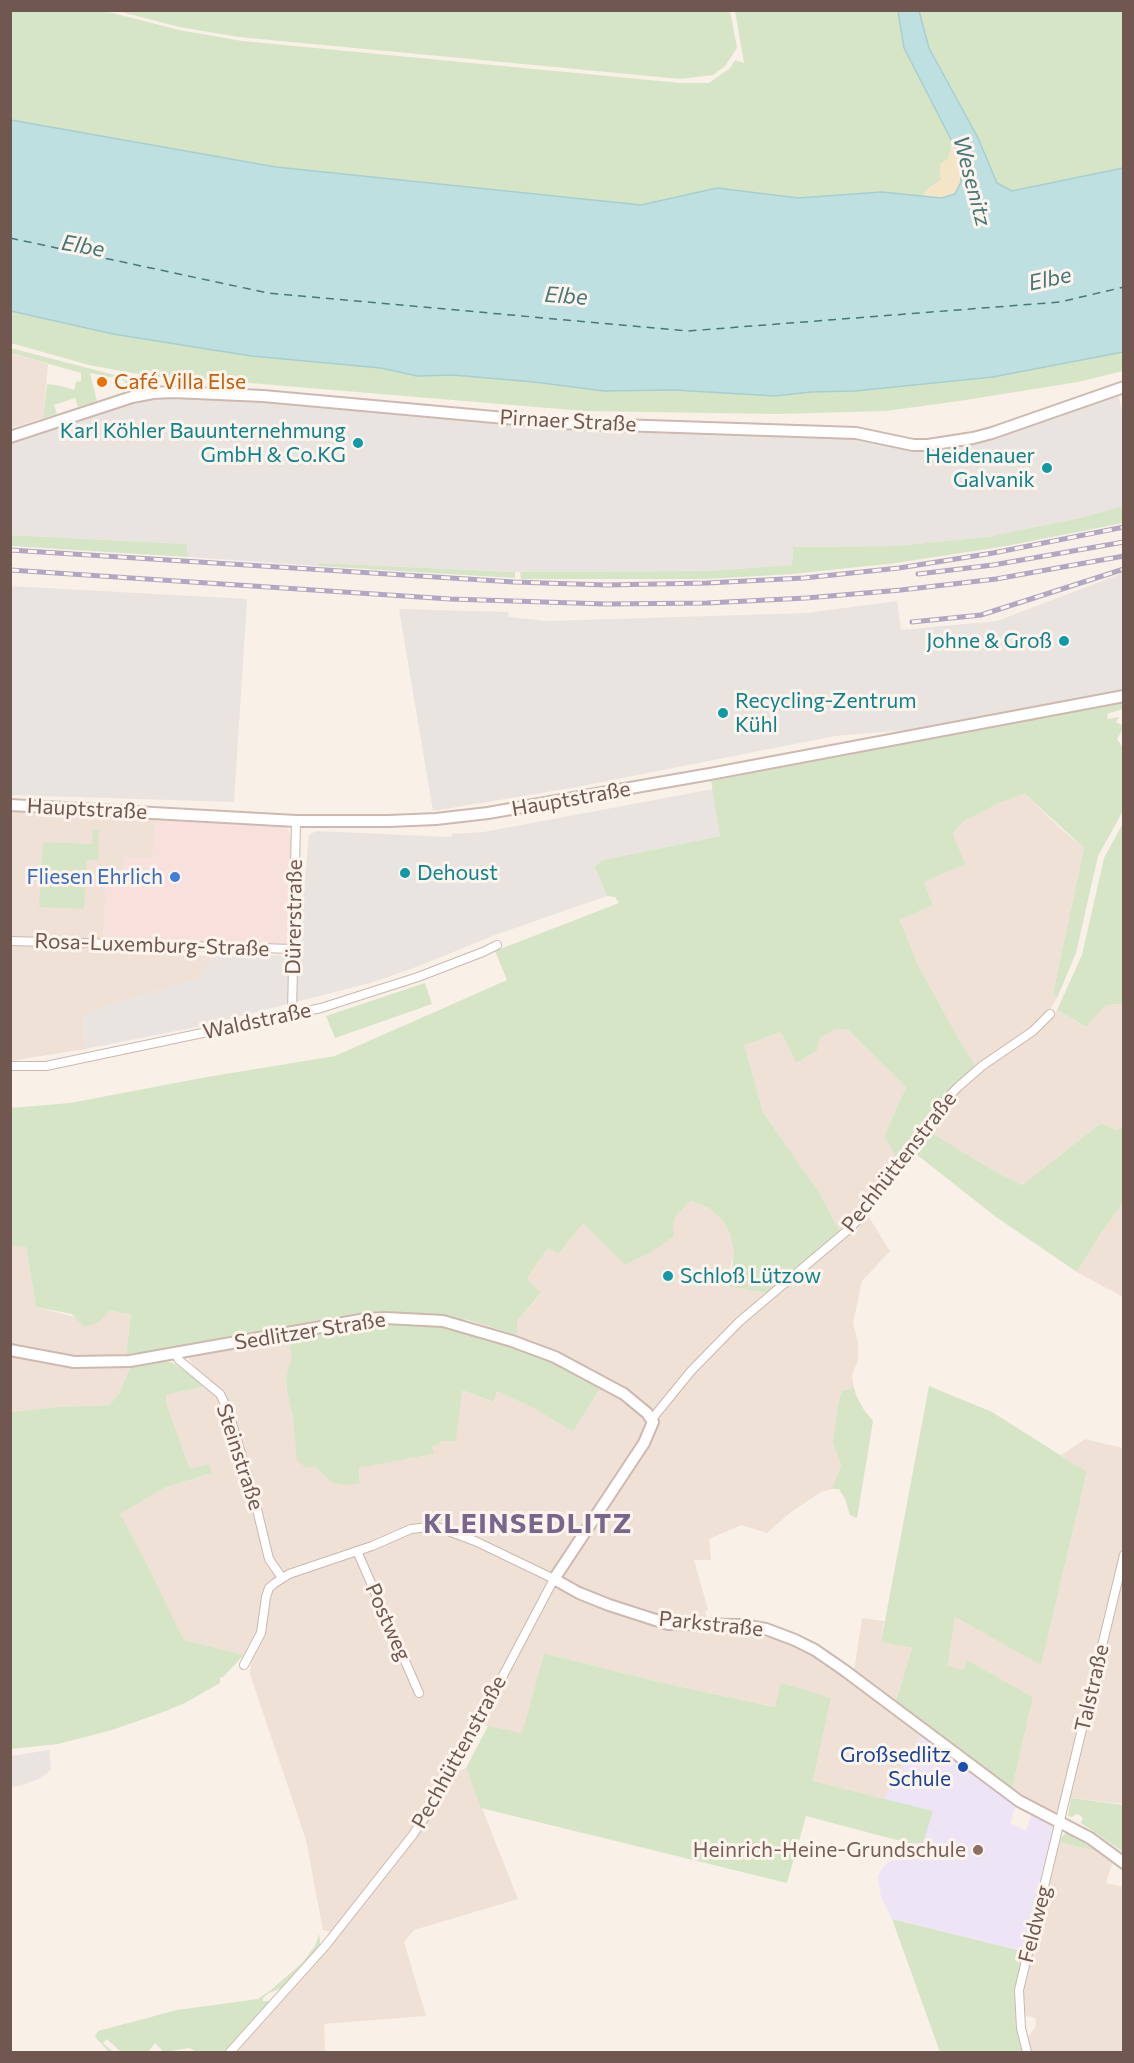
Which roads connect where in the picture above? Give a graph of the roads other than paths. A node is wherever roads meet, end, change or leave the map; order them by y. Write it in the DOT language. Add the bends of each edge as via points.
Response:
graph roads {
  1 [pos="1124,387"];
  2 [pos="10,437"];
  3 [pos="1124,696"];
  4 [pos="10,805"];
  5 [pos="296,820"];
  6 [pos="10,941"];
  7 [pos="496,945"];
  8 [pos="294,949"];
  9 [pos="292,1014"];
  10 [pos="1050,1014"];
  11 [pos="10,1066"];
  12 [pos="10,1350"];
  13 [pos="175,1353"];
  14 [pos="652,1422"];
  15 [pos="357,1551"];
  16 [pos="1124,1555"];
  17 [pos="282,1578"];
  18 [pos="554,1579"];
  19 [pos="244,1665"];
  20 [pos="419,1693"];
  21 [pos="1060,1821"];
  22 [pos="1124,1863"];
  23 [pos="230,2052"];
  24 [pos="1027,2052"];
  1 -- 2 [label="street, Pirnaer Straße" via="992,434 928,445 856,433 560,423 263,396 173,392 132,397"];
  3 -- 5 [label="street, Hauptstraße" via="488,813 424,820"];
  4 -- 5 [label="street, Hauptstraße"];
  5 -- 8 [label="street, Dürerstraße"];
  6 -- 8 [label="street, Rosa-Luxemburg-Straße"];
  7 -- 9 [label="street, Waldstraße" via="418,976"];
  8 -- 9 [label="street, Dürerstraße"];
  9 -- 11 [label="street, Waldstraße" via="46,1066"];
  10 -- 14 [label="street, Pechhüttenstraße" via="958,1087 856,1221 727,1334 691,1371"];
  12 -- 13 [label="street, Sedlitzer Straße" via="74,1362 130,1361"];
  13 -- 14 [label="street, Sedlitzer Straße" via="366,1319 443,1321 555,1357 624,1394"];
  13 -- 17 [label="street, Steinstraße" via="220,1394 228,1410 269,1559"];
  14 -- 18 [label="street, Pechhüttenstraße" via="644,1443"];
  15 -- 17 [label="street, Parkstraße"];
  15 -- 18 [label="street, Parkstraße" via="411,1529 440,1528"];
  15 -- 20 [label="street, Postweg"];
  16 -- 21 [label="street, Talstraße"];
  17 -- 19 [label="street" via="269,1588 261,1633"];
  18 -- 21 [label="street, Parkstraße" via="609,1605 668,1623 742,1625 795,1640 844,1670 1019,1801"];
  18 -- 23 [label="street, Pechhüttenstraße" via="441,1793 412,1836 326,1945"];
  21 -- 22 [label="street, Parkstraße"];
  21 -- 24 [label="street, Feldweg" via="1019,1989"];
}
